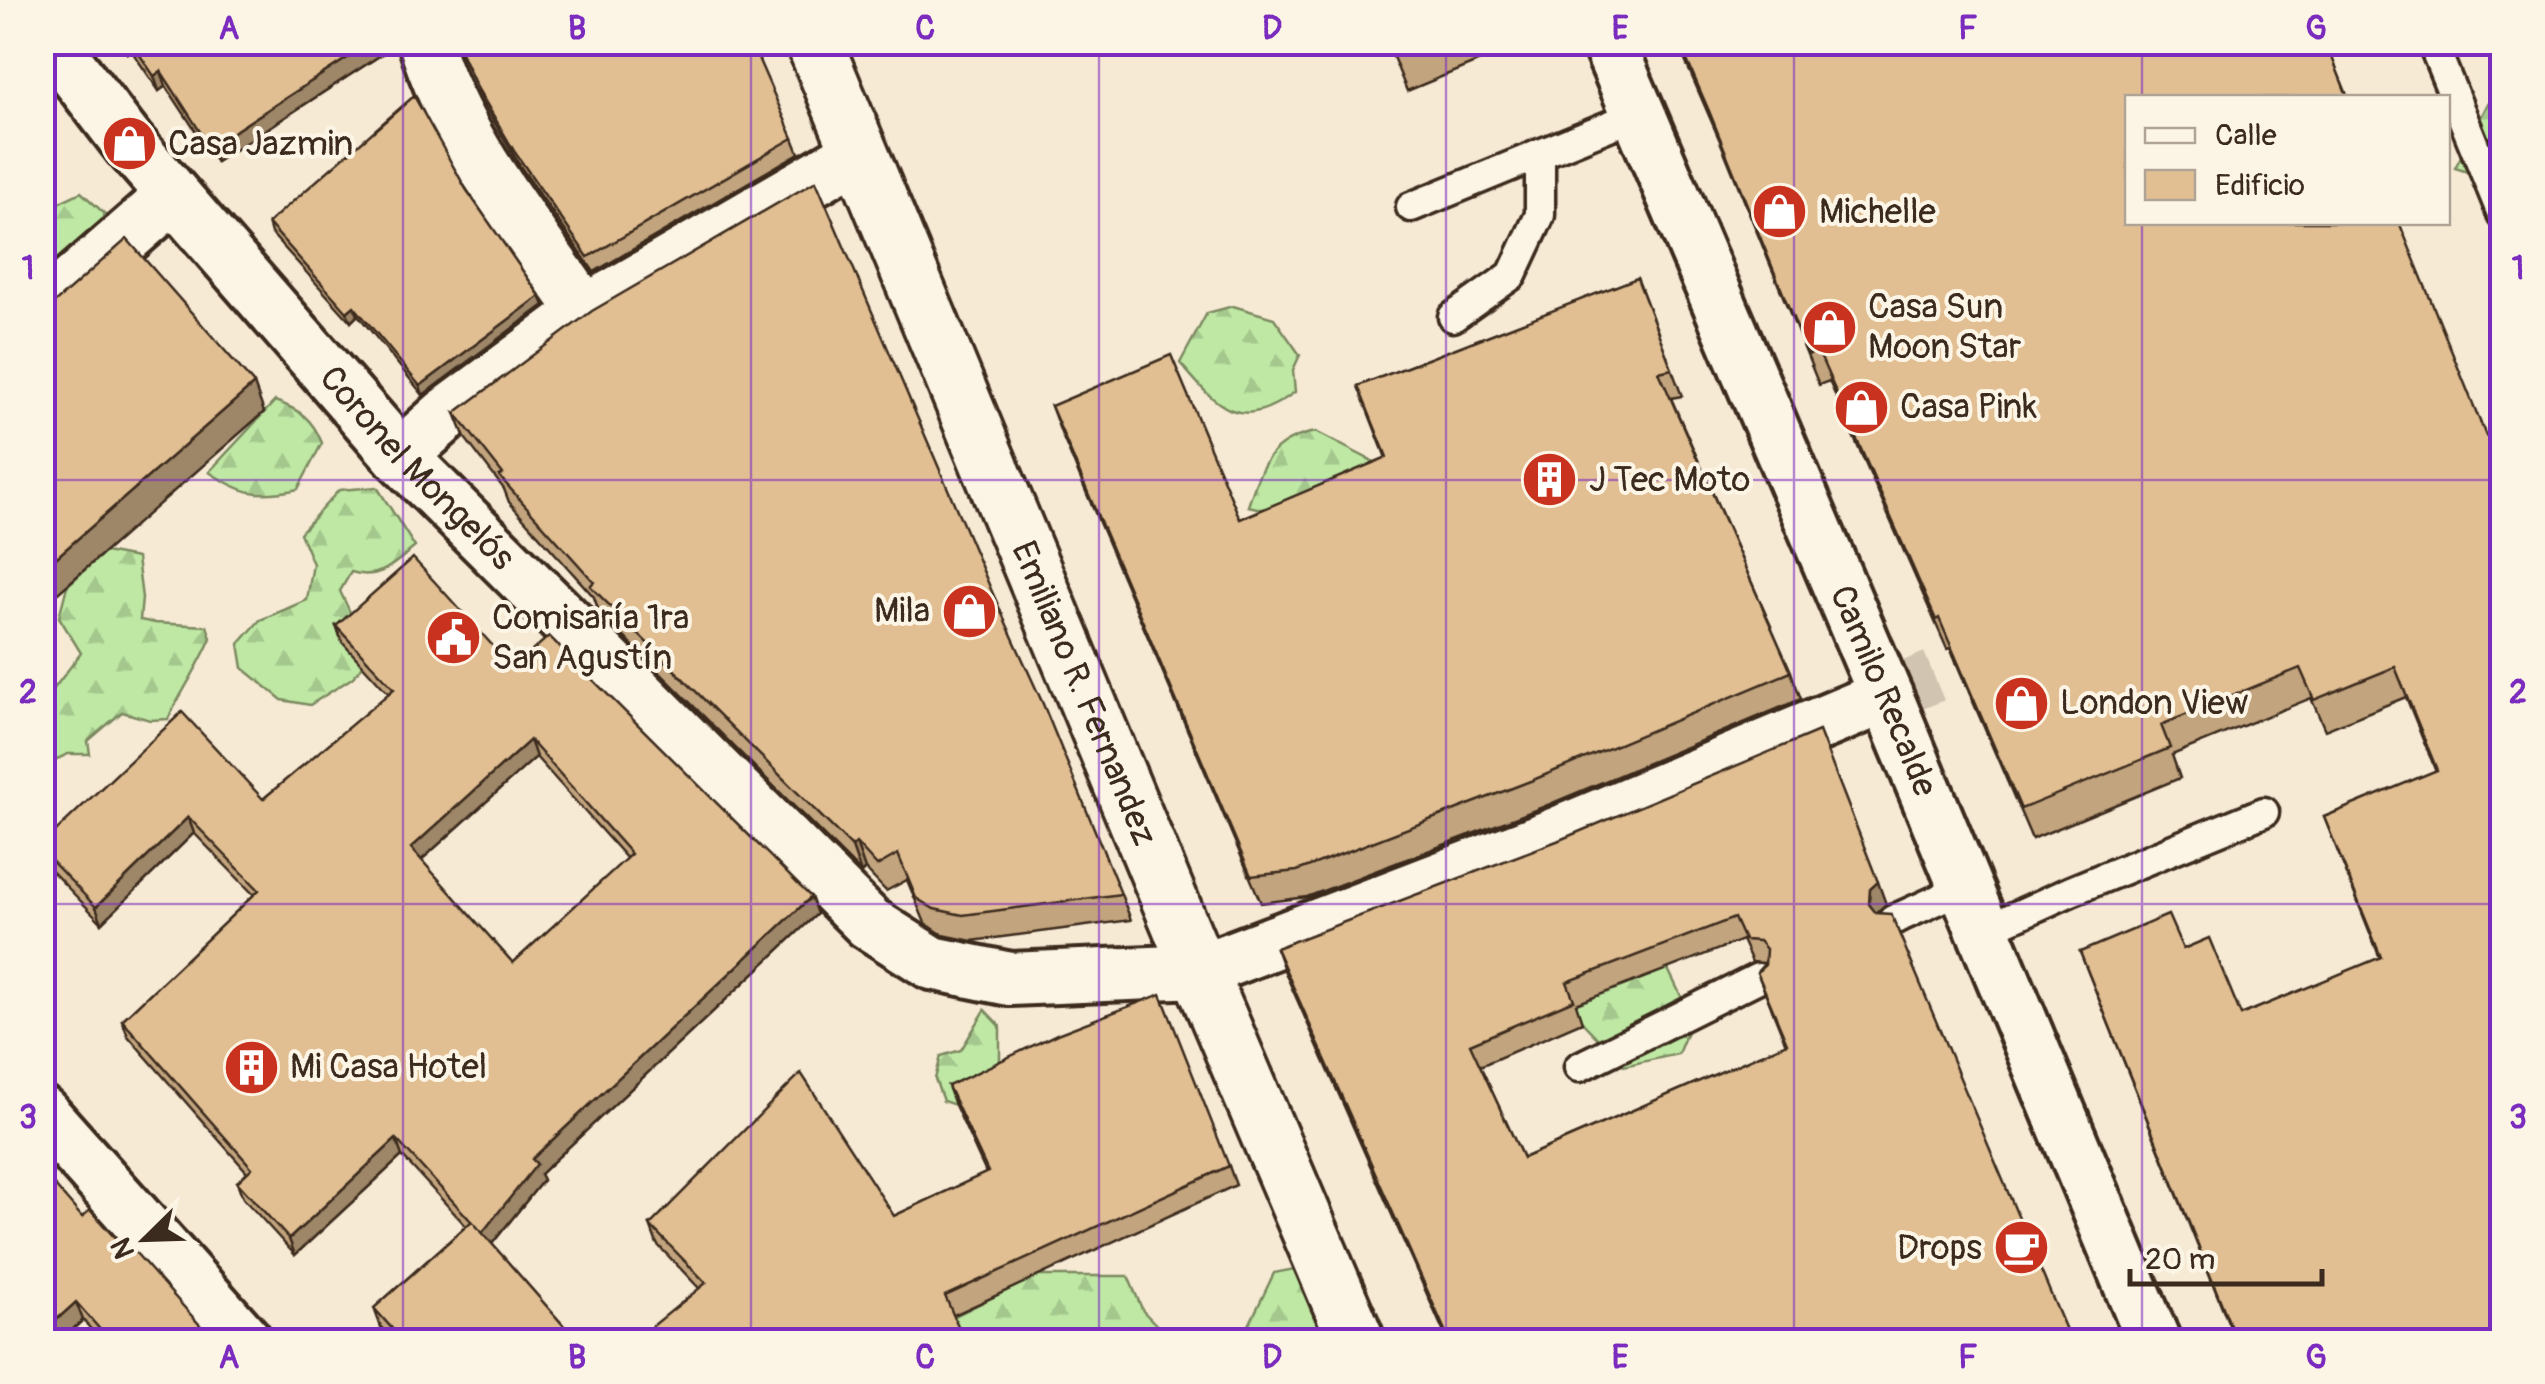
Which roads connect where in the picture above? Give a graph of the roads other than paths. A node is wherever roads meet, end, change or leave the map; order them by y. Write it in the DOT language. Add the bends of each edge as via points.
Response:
graph roads {
  1 [pos="51,42"];
  2 [pos="424,42"];
  3 [pos="814,42"];
  4 [pos="1608,42"];
  5 [pos="2432,42"];
  6 [pos="1638,114"];
  7 [pos="858,154"];
  8 [pos="1540,154"];
  9 [pos="173,196"];
  10 [pos="1412,207"];
  11 [pos="2502,214"];
  12 [pos="42,310"];
  13 [pos="584,312"];
  14 [pos="1453,317"];
  15 [pos="400,456"];
  16 [pos="1886,696"];
  17 [pos="2264,812"];
  18 [pos="1974,909"];
  19 [pos="1893,920"];
  20 [pos="1199,971"];
  21 [pos="1758,978"];
  22 [pos="1579,1067"];
  23 [pos="42,1113"];
  24 [pos="246,1342"];
  25 [pos="1357,1342"];
  26 [pos="2154,1342"];
  1 -- 9 [label="street, Coronel Mongelós"];
  2 -- 13 [label="street" via="469,144"];
  3 -- 7 [label="street, Emiliano R. Fernandez"];
  4 -- 6 [label="street, Camilo Recalde"];
  5 -- 11 [label="lane"];
  6 -- 8 [label="lane"];
  6 -- 16 [label="street, Camilo Recalde"];
  7 -- 13 [label="street"];
  7 -- 20 [label="street, Emiliano R. Fernandez"];
  8 -- 10 [label="lane"];
  8 -- 14 [label="lane" via="1540,215 1512,275"];
  9 -- 12 [label="street"];
  9 -- 15 [label="street, Coronel Mongelós"];
  13 -- 15 [label="street"];
  15 -- 20 [label="street, Coronel Mongelós" via="870,922 932,962 1010,978"];
  16 -- 18 [label="street, Camilo Recalde"];
  16 -- 20 [label="street, Coronel Mongelós" via="1554,835"];
  17 -- 18 [label="lane" via="2070,891"];
  18 -- 19 [label="lane"];
  18 -- 26 [label="street, Camilo Recalde"];
  20 -- 25 [label="street, Emiliano R. Fernandez"];
  21 -- 22 [label="lane"];
  23 -- 24 [label="street"];
}
